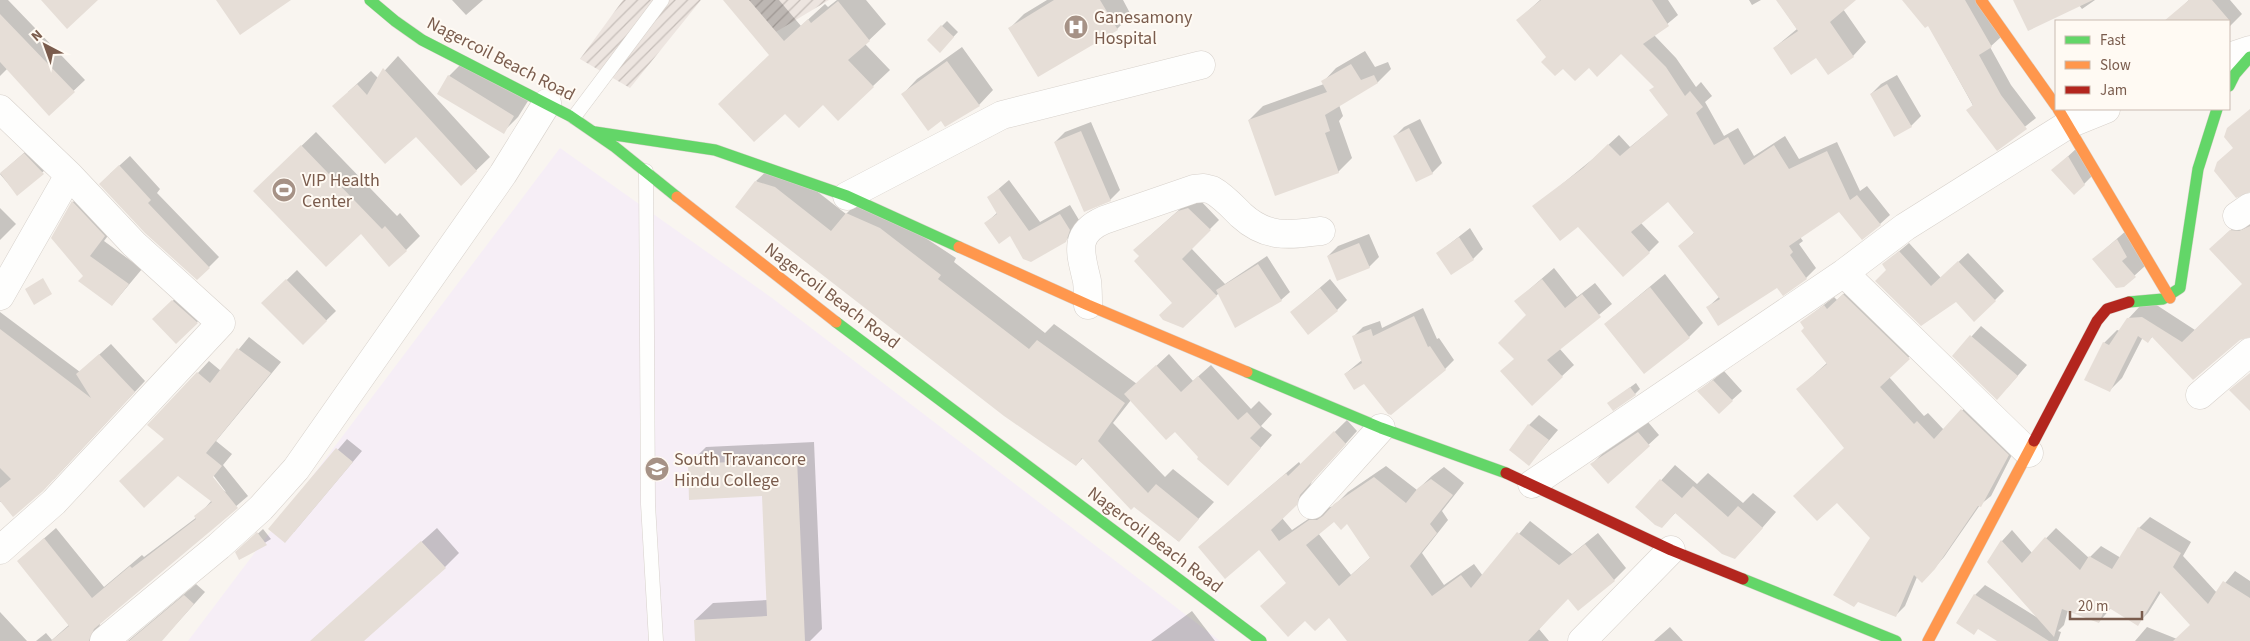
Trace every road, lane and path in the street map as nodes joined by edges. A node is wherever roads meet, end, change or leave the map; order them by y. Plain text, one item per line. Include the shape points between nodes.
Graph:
1 (370, 0) edge
2 (662, 0) edge
3 (1981, 0) edge
4 (2250, 50) edge
5 (2230, 57) edge
6 (2250, 57) edge
7 (1202, 65) dead end
8 (2230, 84) edge
9 (547, 103) junction
10 (2055, 105) edge
11 (0, 109) edge
12 (2095, 110) edge
13 (2216, 110) edge
14 (2061, 113) edge
15 (574, 117) junction
16 (595, 132) junction
17 (646, 170) junction
18 (69, 175) junction
19 (847, 196) junction
20 (1321, 230) dead end
21 (1844, 273) junction
22 (0, 296) edge
23 (2170, 298) junction
24 (1088, 305) junction
25 (2250, 352) edge
26 (2200, 395) dead end
27 (1381, 428) junction
28 (2029, 453) junction
29 (1532, 484) junction
30 (1312, 505) dead end
31 (0, 550) edge
32 (1671, 550) junction
33 (104, 641) edge
34 (656, 641) edge
35 (1261, 641) edge
36 (1582, 641) edge
37 (1896, 641) edge
38 (1928, 641) edge

1 - 9 street, Nagercoil Beach Road via 383,13 422,39
2 - 15 lane
3 - 10 street
4 - 5 street
6 - 8 street
7 - 19 street via 1002,115
9 - 15 street, Nagercoil Beach Road
9 - 33 street via 502,174 296,469 226,540
11 - 18 street
12 - 14 street
13 - 23 street via 2198,169 2180,288
14 - 21 street
14 - 23 street
15 - 16 street, Nagercoil Beach Road
16 - 17 street, Nagercoil Beach Road
16 - 19 street via 715,150
17 - 34 lane via 648,504
17 - 35 street, Nagercoil Beach Road via 730,240
18 - 22 street
18 - 31 street via 134,244 221,323 54,502
19 - 24 street
20 - 24 street via 1286,235 1264,231 1212,190 1194,189 1104,220 1090,228 1083,236 1080,250
21 - 28 street
21 - 29 street
23 - 28 street via 2121,304 2107,309 2097,321
24 - 27 street
25 - 26 street
27 - 29 street via 1477,460
27 - 30 street
28 - 38 street
29 - 32 street
32 - 36 street
32 - 37 street

